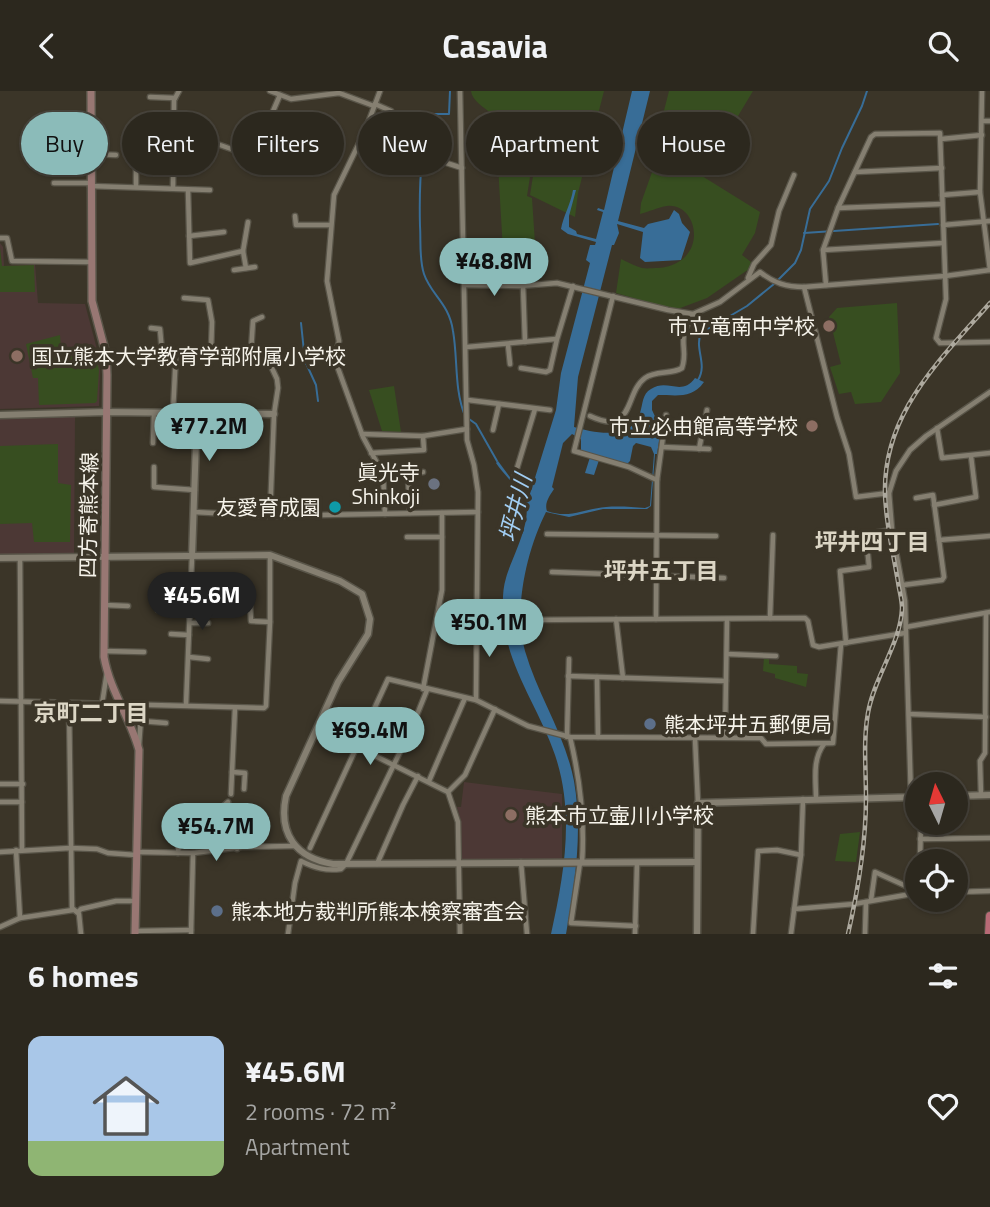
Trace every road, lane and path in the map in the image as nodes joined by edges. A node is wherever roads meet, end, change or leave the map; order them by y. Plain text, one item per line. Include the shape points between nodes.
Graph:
1 (91, 91) edge
2 (179, 91) edge
3 (270, 91) edge
4 (380, 91) edge
5 (460, 91) edge
6 (982, 91) edge
7 (172, 95) edge
8 (280, 96) junction
9 (150, 97) dead end
10 (374, 105) junction
11 (91, 112) edge
12 (273, 112) edge
13 (391, 112) edge
14 (982, 121) junction
15 (990, 121) edge
16 (982, 135) junction
17 (940, 139) junction
18 (108, 155) edge
19 (116, 155) dead end
20 (452, 164) edge
21 (462, 167) junction
22 (942, 168) junction
23 (855, 172) junction
24 (90, 175) edge
25 (136, 175) edge
26 (173, 175) edge
27 (794, 175) dead end
28 (54, 183) dead end
29 (90, 185) junction
30 (136, 187) junction
31 (173, 188) junction
32 (188, 190) junction
33 (210, 190) dead end
34 (979, 192) junction
35 (942, 195) junction
36 (943, 204) junction
37 (838, 208) junction
38 (295, 216) dead end
39 (987, 221) edge
40 (248, 222) dead end
41 (330, 225) junction
42 (943, 225) junction
43 (224, 232) dead end
44 (189, 236) junction
45 (0, 238) edge
46 (943, 243) junction
47 (823, 250) junction
48 (243, 251) junction
49 (90, 262) junction
50 (255, 267) dead end
51 (246, 268) junction
52 (234, 270) dead end
53 (990, 270) edge
54 (945, 276) junction
55 (746, 282) junction
56 (465, 285) junction
57 (523, 285) junction
58 (826, 285) junction
59 (573, 286) junction
60 (804, 287) junction
61 (613, 296) junction
62 (184, 299) dead end
63 (693, 314) junction
64 (262, 317) dead end
65 (151, 328) dead end
66 (557, 338) junction
67 (525, 342) junction
68 (990, 342) edge
69 (508, 345) junction
70 (467, 347) junction
71 (251, 351) junction
72 (176, 352) junction
73 (211, 352) junction
74 (510, 364) dead end
75 (521, 368) dead end
76 (990, 391) edge
77 (468, 400) junction
78 (499, 404) junction
79 (536, 409) junction
80 (550, 410) dead end
81 (706, 410) dead end
82 (107, 412) junction
83 (154, 413) junction
84 (173, 413) junction
85 (197, 413) junction
86 (274, 414) junction
87 (0, 415) edge
88 (666, 415) dead end
89 (590, 416) dead end
90 (937, 428) junction
91 (467, 429) junction
92 (492, 430) dead end
93 (362, 434) junction
94 (423, 436) junction
95 (153, 443) dead end
96 (662, 447) junction
97 (699, 449) junction
98 (709, 449) dead end
99 (371, 453) junction
100 (990, 453) edge
101 (971, 456) junction
102 (154, 467) dead end
103 (424, 472) dead end
104 (515, 475) dead end
105 (657, 479) junction
106 (195, 491) junction
107 (889, 493) junction
108 (916, 498) dead end
109 (934, 505) junction
110 (194, 512) junction
111 (478, 512) junction
112 (410, 513) junction
113 (442, 513) junction
114 (385, 514) junction
115 (270, 516) junction
116 (892, 530) junction
117 (547, 534) dead end
118 (656, 535) junction
119 (774, 535) dead end
120 (716, 536) dead end
121 (990, 536) edge
122 (407, 537) dead end
123 (442, 537) junction
124 (939, 540) junction
125 (270, 555) junction
126 (105, 557) junction
127 (191, 557) junction
128 (0, 558) edge
129 (20, 558) junction
130 (552, 572) dead end
131 (656, 575) junction
132 (724, 578) dead end
133 (191, 582) junction
134 (904, 586) junction
135 (105, 605) junction
136 (128, 606) dead end
137 (158, 610) dead end
138 (190, 610) junction
139 (988, 613) edge
140 (477, 617) junction
141 (770, 618) junction
142 (616, 619) junction
143 (656, 619) junction
144 (727, 619) junction
145 (270, 622) junction
146 (190, 623) junction
147 (208, 623) dead end
148 (906, 630) junction
149 (171, 634) dead end
150 (189, 635) junction
151 (843, 643) junction
152 (104, 651) junction
153 (144, 652) dead end
154 (727, 654) junction
155 (776, 656) dead end
156 (188, 657) junction
157 (208, 659) dead end
158 (569, 659) dead end
159 (107, 672) junction
160 (568, 676) junction
161 (597, 677) junction
162 (623, 678) junction
163 (726, 681) junction
164 (425, 689) junction
165 (465, 698) junction
166 (476, 700) junction
167 (0, 701) edge
168 (21, 701) junction
169 (69, 703) junction
170 (102, 704) junction
171 (120, 704) junction
172 (142, 704) junction
173 (186, 705) junction
174 (235, 708) junction
175 (495, 708) junction
176 (909, 714) junction
177 (986, 717) junction
178 (141, 721) junction
179 (166, 723) dead end
180 (567, 737) junction
181 (598, 737) junction
182 (724, 737) junction
183 (695, 738) junction
184 (825, 743) junction
185 (358, 747) junction
186 (139, 750) junction
187 (393, 764) junction
188 (232, 772) junction
189 (912, 772) edge
190 (418, 776) junction
191 (429, 781) junction
192 (23, 784) junction
193 (0, 785) edge
194 (242, 786) dead end
195 (448, 792) junction
196 (231, 794) dead end
197 (981, 795) junction
198 (990, 795) edge
199 (968, 796) edge
200 (905, 798) edge
201 (803, 799) junction
202 (816, 799) junction
203 (0, 802) edge
204 (22, 802) junction
205 (228, 802) dead end
206 (698, 803) junction
207 (237, 832) dead end
208 (920, 835) edge
209 (990, 838) edge
210 (920, 839) junction
211 (294, 846) junction
212 (70, 848) junction
213 (310, 848) dead end
214 (237, 849) junction
215 (920, 849) edge
216 (19, 850) junction
217 (0, 852) edge
218 (178, 853) junction
219 (194, 853) junction
220 (136, 854) junction
221 (801, 855) junction
222 (521, 862) junction
223 (696, 862) junction
224 (458, 863) junction
225 (581, 863) junction
226 (637, 863) junction
227 (346, 864) junction
228 (377, 864) junction
229 (905, 886) edge
230 (990, 891) edge
231 (968, 892) edge
232 (905, 894) edge
233 (135, 901) junction
234 (868, 901) junction
235 (794, 909) junction
236 (76, 911) junction
237 (990, 916) edge
238 (20, 918) junction
239 (636, 926) junction
240 (0, 927) edge
241 (191, 932) edge
242 (135, 933) edge
243 (81, 934) edge
244 (288, 934) edge
245 (460, 934) edge
246 (527, 934) edge
247 (635, 934) edge
248 (697, 934) edge
249 (752, 934) edge
250 (791, 934) edge
251 (865, 934) edge
252 (989, 934) edge

1 - 11 main road, 四方寄熊本線
2 - 7 street
3 - 8 street
4 - 10 street
5 - 21 street
6 - 14 street
7 - 9 street
8 - 10 street via 291,99 339,93
8 - 12 street
10 - 13 street
10 - 41 street via 334,195
14 - 15 street
14 - 16 street
16 - 17 street
16 - 34 street
17 - 22 street
17 - 23 street via 940,133 875,134
18 - 19 street
20 - 21 street
21 - 56 street
22 - 23 street
22 - 35 street
23 - 37 street
24 - 29 main road, 四方寄熊本線
25 - 30 street
26 - 31 street
27 - 55 street via 771,245
28 - 29 street
29 - 30 street
29 - 49 main road, 四方寄熊本線
30 - 31 street
31 - 32 street
32 - 33 street
32 - 44 street
34 - 35 street
34 - 39 street
35 - 36 street
36 - 37 street
36 - 42 street
37 - 47 street
38 - 41 street via 296,225
39 - 42 street
39 - 53 street
40 - 48 street
41 - 93 street via 327,281 340,341 335,360
42 - 46 street
43 - 44 street
44 - 48 street via 191,263
45 - 49 street via 7,238 12,261
46 - 47 street
46 - 54 street
47 - 58 street
48 - 51 street
49 - 82 main road, 四方寄熊本線 via 92,301 106,354
50 - 51 street
51 - 52 street
53 - 54 street
54 - 58 street
54 - 68 street via 946,299 937,341
55 - 60 street via 760,272 772,281
55 - 63 street via 720,302
56 - 57 street
56 - 70 street
57 - 59 street
57 - 67 street
58 - 60 street
59 - 61 street
59 - 66 street
60 - 107 street via 849,454 856,497
61 - 63 street
61 - 105 street via 574,451
62 - 73 street via 208,300
63 - 89 street via 681,340 682,368 657,373 637,384 629,411 622,417 607,421
64 - 71 street via 253,321
65 - 72 street via 160,329 160,351
66 - 67 street
66 - 75 street via 550,370
67 - 69 street
69 - 70 street
69 - 74 street
70 - 77 street
71 - 73 street
71 - 86 street via 264,351 277,379
72 - 73 street
72 - 84 street
76 - 90 street
77 - 78 street
77 - 91 street
78 - 79 street
78 - 92 street
79 - 80 street
79 - 104 street
81 - 97 street
82 - 83 street
82 - 87 street
82 - 126 main road, 四方寄熊本線
83 - 84 street
83 - 95 street
84 - 85 street
85 - 86 street
85 - 106 street
86 - 115 street
88 - 96 street
90 - 101 street via 942,458
90 - 107 street via 910,450
91 - 94 street
91 - 111 street
93 - 94 street
93 - 99 street
94 - 99 street via 424,450
96 - 97 street
96 - 105 street
97 - 98 street
99 - 114 street via 383,474
100 - 101 street
101 - 109 street via 976,497
102 - 106 street via 154,487
103 - 112 street via 408,477
105 - 118 street
106 - 110 street
107 - 116 street
108 - 109 street via 933,495
109 - 124 street
110 - 115 street
110 - 127 street
111 - 113 street
111 - 140 street
112 - 113 street
112 - 114 street
113 - 123 street
114 - 115 street
116 - 134 street
116 - 151 street via 866,534 869,567 840,571
117 - 118 street
118 - 120 street
118 - 131 street
119 - 141 street
121 - 124 street
122 - 123 street
123 - 164 street via 442,590
124 - 134 street via 942,580
125 - 127 street
125 - 145 street
125 - 211 street via 354,588 362,594 370,619 368,634 338,682 286,796 285,825
126 - 127 street
126 - 129 street
126 - 135 main road, 四方寄熊本線
127 - 133 street
128 - 129 street
129 - 168 street
130 - 131 street
131 - 132 street
131 - 143 street
133 - 138 street
133 - 145 street via 238,582 249,588 251,621
134 - 148 street
135 - 136 street
135 - 152 main road, 四方寄熊本線
137 - 138 street
138 - 146 street
139 - 148 street
139 - 177 street
140 - 142 street
140 - 166 street
141 - 144 street
141 - 151 street via 805,618 813,645
142 - 143 street
142 - 162 street
143 - 144 street
144 - 154 street
145 - 174 street via 267,706
146 - 147 street
146 - 150 street
148 - 151 street
148 - 176 street
149 - 150 street
150 - 156 street
151 - 184 street via 833,743
152 - 153 street
152 - 159 main road, 四方寄熊本線
154 - 155 street
154 - 163 street
156 - 157 street
156 - 173 street
158 - 160 street
159 - 170 street
159 - 171 main road, 四方寄熊本線
160 - 161 street
160 - 180 street
161 - 162 street
161 - 181 street
162 - 163 street
163 - 182 street
164 - 165 street
164 - 185 street via 388,679
164 - 187 street
165 - 166 street
165 - 191 street
166 - 175 street
167 - 168 street
168 - 169 street
168 - 192 street
169 - 170 street
169 - 212 street
170 - 171 street
171 - 172 street
171 - 186 main road, 四方寄熊本線
172 - 173 street
172 - 178 street
173 - 174 street
174 - 188 street
175 - 180 street via 528,726
175 - 195 street via 465,775
176 - 177 street
176 - 189 street
177 - 197 street
178 - 179 street
178 - 186 street
180 - 181 street
180 - 225 street via 581,793
181 - 183 street
182 - 183 street
182 - 184 street via 761,738 766,744
183 - 206 street
184 - 202 street via 816,763
185 - 187 street
185 - 213 street
186 - 220 main road, 四方寄熊本線
187 - 190 street
187 - 227 street
188 - 194 street via 245,773
188 - 196 street
190 - 191 street
190 - 228 street
191 - 195 street
192 - 193 street
192 - 204 street
195 - 224 street via 458,822
197 - 198 street
197 - 199 street
200 - 202 street
201 - 202 street
201 - 206 street
201 - 221 street
203 - 204 street
204 - 216 street
205 - 218 street via 221,808 182,810
206 - 223 street
207 - 214 street
208 - 210 street
209 - 210 street
210 - 215 street
211 - 214 street
211 - 227 street via 322,862
212 - 216 street
212 - 220 street
212 - 236 street
214 - 219 street
216 - 217 street
216 - 238 street
218 - 219 street
218 - 220 street
219 - 241 street
220 - 233 main road, 四方寄熊本線
221 - 235 street
221 - 249 street via 758,851
222 - 224 street
222 - 225 street
222 - 246 street
223 - 226 street
223 - 248 street
224 - 228 street
224 - 245 street
225 - 226 street
225 - 239 street via 571,923
226 - 239 street
227 - 228 street
227 - 244 street via 330,870 301,861
229 - 234 street via 875,871
230 - 231 street
232 - 234 street
233 - 236 street
233 - 242 main road, 四方寄熊本線
234 - 235 street
234 - 251 street
235 - 250 street
236 - 238 street
236 - 243 street
237 - 252 highway
238 - 240 street
239 - 247 street
241 - 242 street

